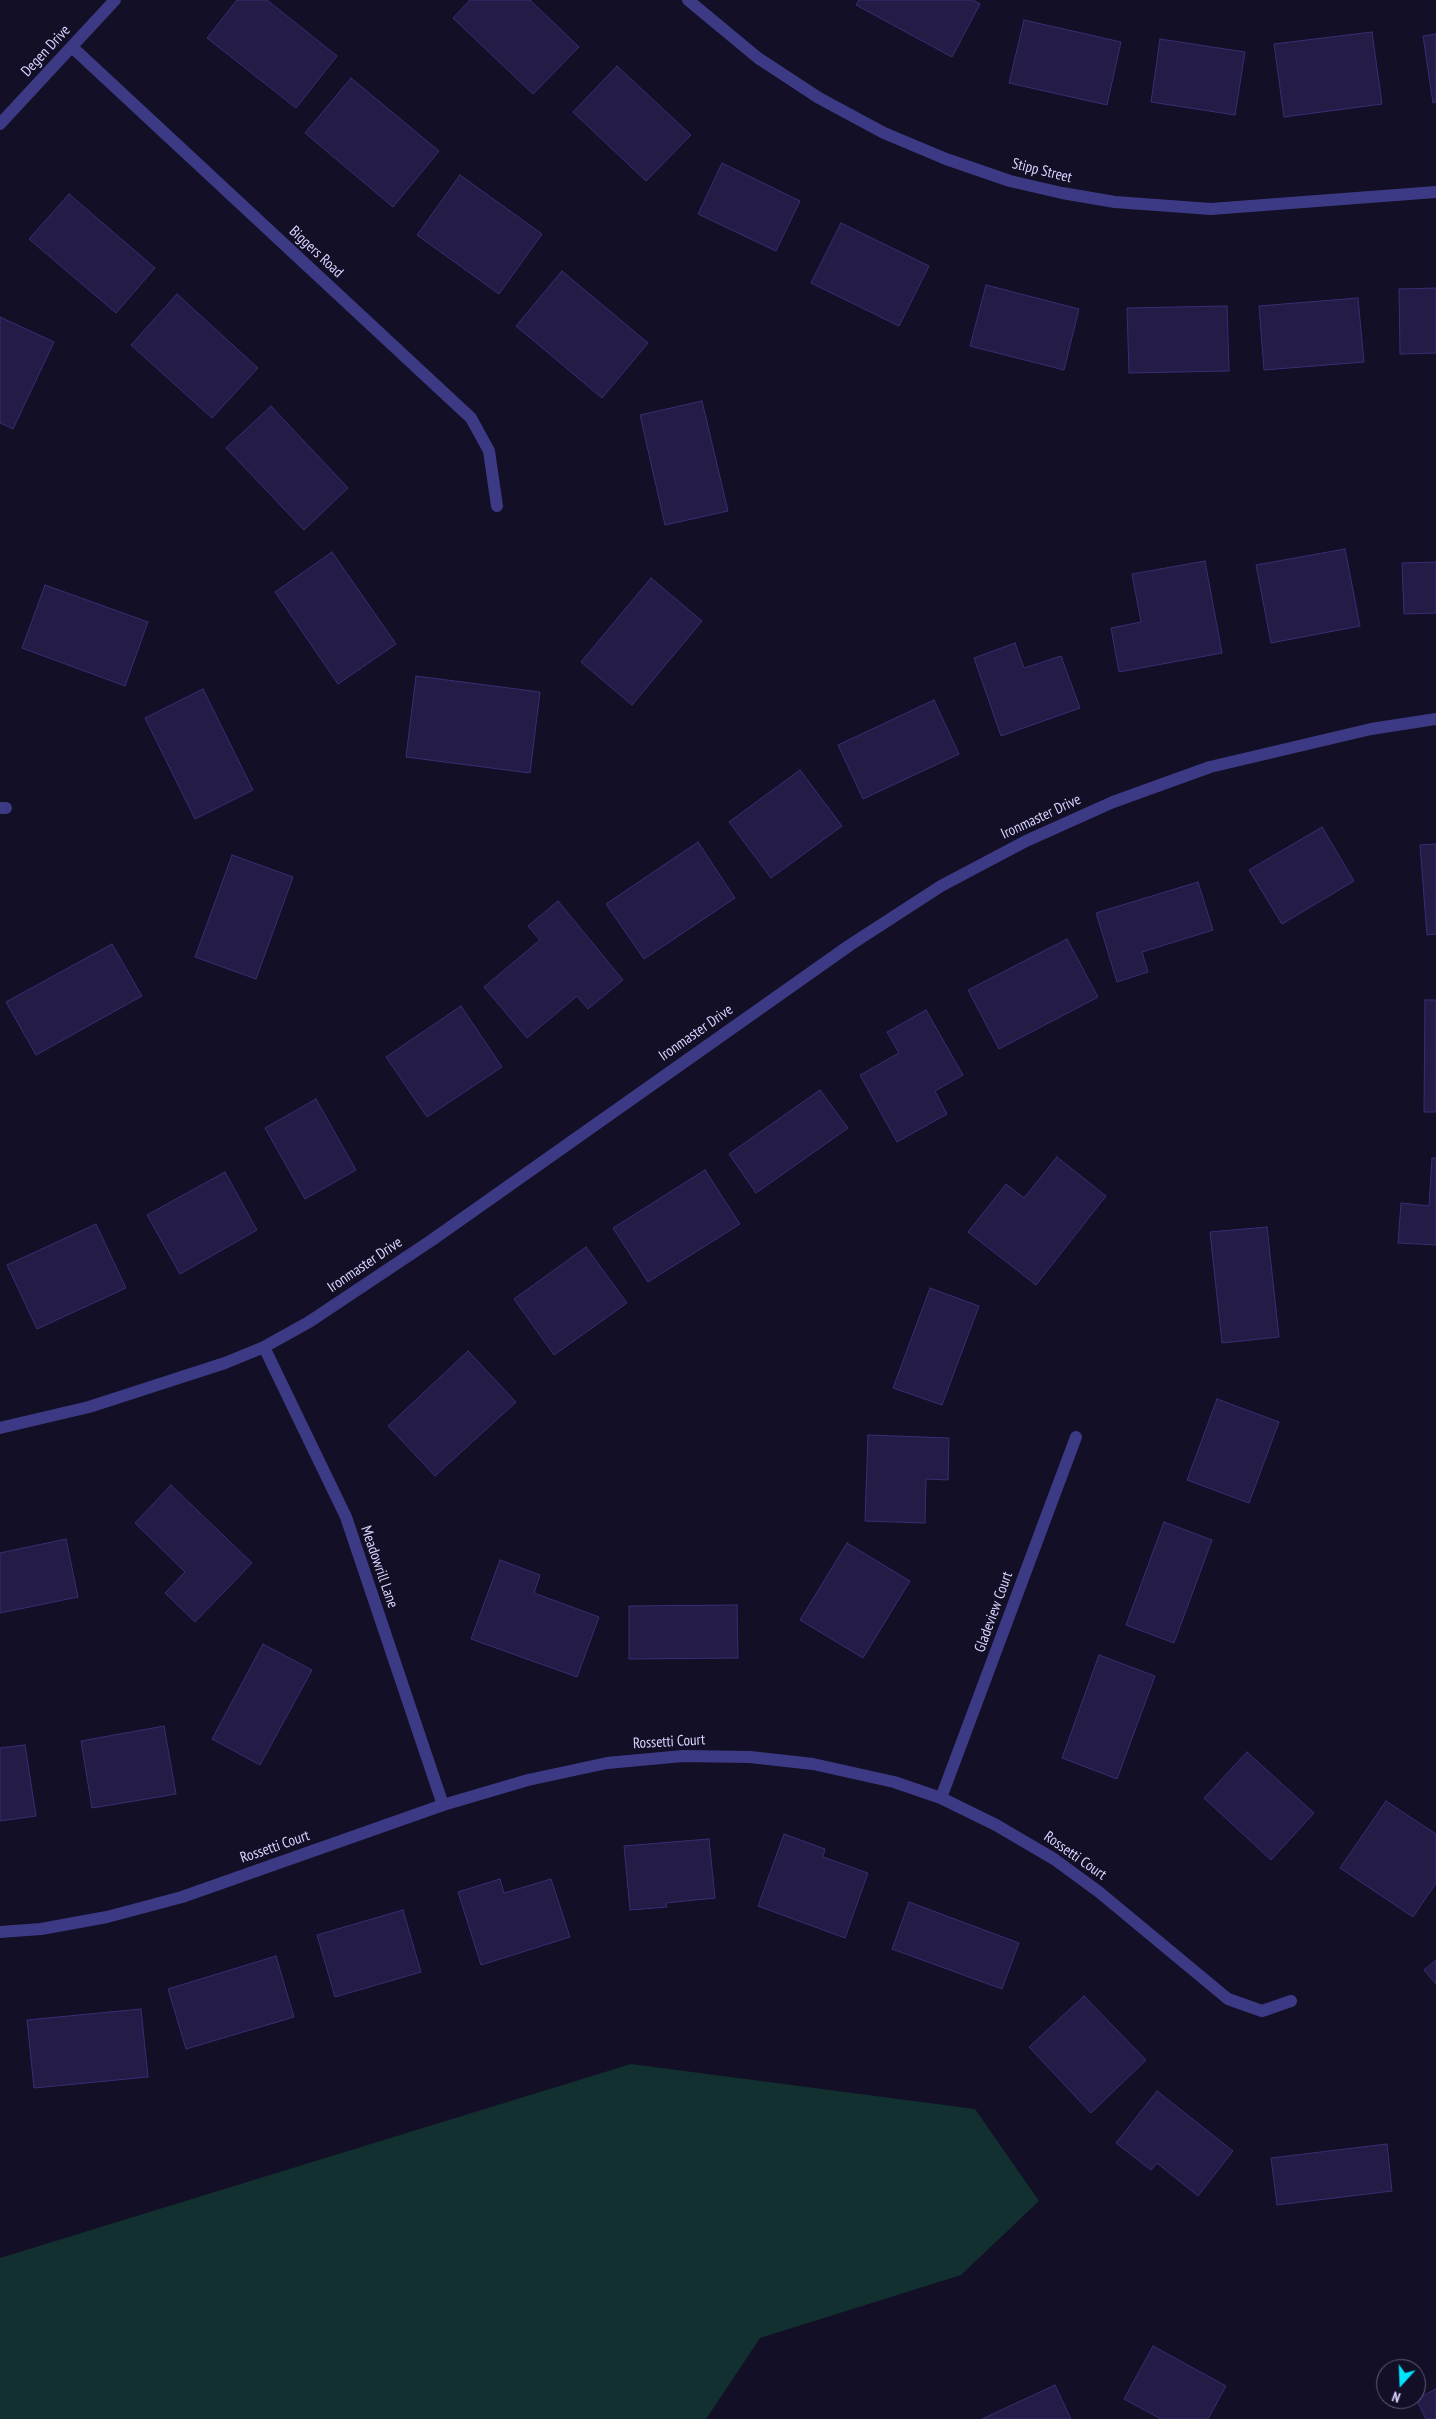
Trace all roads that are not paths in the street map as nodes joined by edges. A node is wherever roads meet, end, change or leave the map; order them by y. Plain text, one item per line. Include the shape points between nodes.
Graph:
1 (115, 0) edge
2 (688, 0) edge
3 (72, 47) junction
4 (0, 124) edge
5 (1436, 192) edge
6 (497, 506) dead end
7 (1436, 719) edge
8 (264, 1347) junction
9 (0, 1428) edge
10 (1076, 1437) dead end
11 (941, 1798) junction
12 (443, 1805) junction
13 (0, 1932) edge
14 (1291, 2001) dead end

1 - 3 street, Degen Drive
2 - 5 street, Stipp Street via 758,58 818,98 884,133 946,159 1010,180 1115,202 1210,209
3 - 4 street, Degen Drive
3 - 6 street, Biggers Road via 470,418 489,451
7 - 8 street, Ironmaster Drive via 1371,729 1210,768 1113,802 1026,841 941,886 850,945 432,1240 309,1322
8 - 9 street, Ironmaster Drive via 89,1407
8 - 12 street, Meadowrill Lane via 346,1518
10 - 11 street, Gladeview Court
11 - 12 street, Rossetti Court via 894,1782 813,1764 750,1756 683,1756 608,1763 528,1780
11 - 14 street, Rossetti Court via 1054,1859 1228,1999 1262,2011
12 - 13 street, Rossetti Court via 182,1897 107,1917 41,1929

